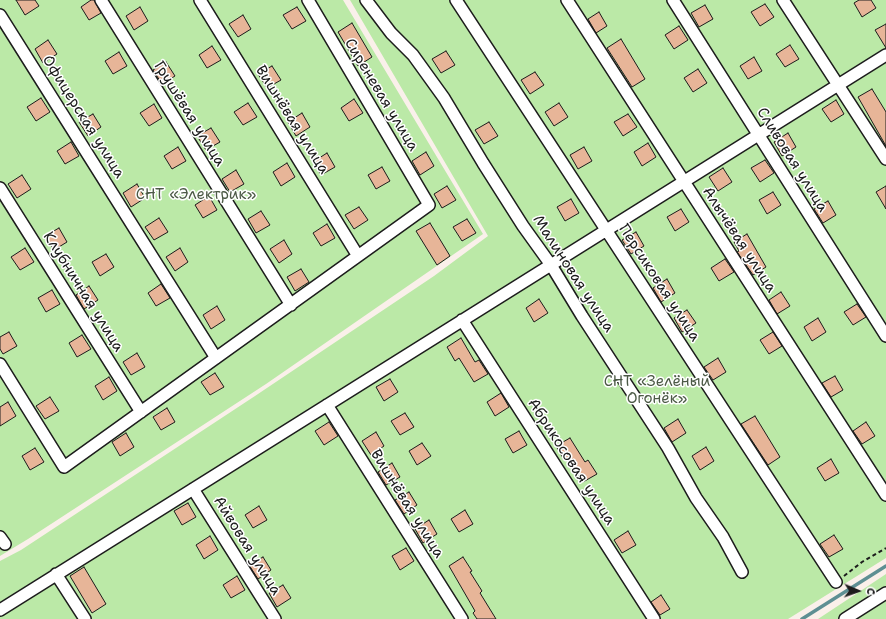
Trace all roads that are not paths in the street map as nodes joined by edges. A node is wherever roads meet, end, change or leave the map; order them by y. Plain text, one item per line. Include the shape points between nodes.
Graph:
1 (101, 0) edge
2 (200, 0) edge
3 (308, 0) edge
4 (366, 0) edge
5 (456, 0) edge
6 (567, 0) edge
7 (673, 0) edge
8 (783, 0) edge
9 (0, 14) edge
10 (886, 55) edge
11 (838, 85) junction
12 (758, 135) junction
13 (886, 159) edge
14 (684, 182) junction
15 (0, 188) edge
16 (606, 230) junction
17 (358, 256) junction
18 (551, 265) junction
19 (291, 305) junction
20 (462, 320) junction
21 (886, 336) edge
22 (216, 358) junction
23 (0, 364) edge
24 (327, 405) junction
25 (141, 412) junction
26 (193, 489) junction
27 (886, 495) edge
28 (742, 572) dead end
29 (56, 574) junction
30 (836, 582) road end
31 (886, 593) edge
32 (0, 610) edge
33 (85, 619) edge
34 (276, 619) edge
35 (462, 619) edge
36 (654, 619) edge
37 (845, 619) edge

1 - 19 street, Грушёвая улица
2 - 17 street, Вишнёвая улица
3 - 17 street, Сиреневая улица via 429,205
4 - 18 street, Малиновая улица via 391,33 413,55 444,98 523,226
5 - 16 street, Персиковая улица
6 - 14 street, Алычёвая улица
7 - 12 street, Сливовая улица
8 - 11 street
9 - 22 street, Офицерская улица
10 - 11 street
11 - 12 street
11 - 13 street
12 - 14 street
12 - 21 street, Сливовая улица
14 - 16 street
14 - 27 street, Алычёвая улица
15 - 25 street, Клубничная улица
16 - 18 street
16 - 30 street, Персиковая улица
17 - 19 street
18 - 20 street
18 - 28 street, Малиновая улица via 668,448
19 - 22 street
20 - 24 street
20 - 36 street, Абрикосовая улица
22 - 25 street
23 - 25 street via 64,467
24 - 26 street
24 - 35 street, Вишнёвая улица
26 - 29 street
26 - 34 street, Айвовая улица
29 - 32 street
29 - 33 street
31 - 37 street

